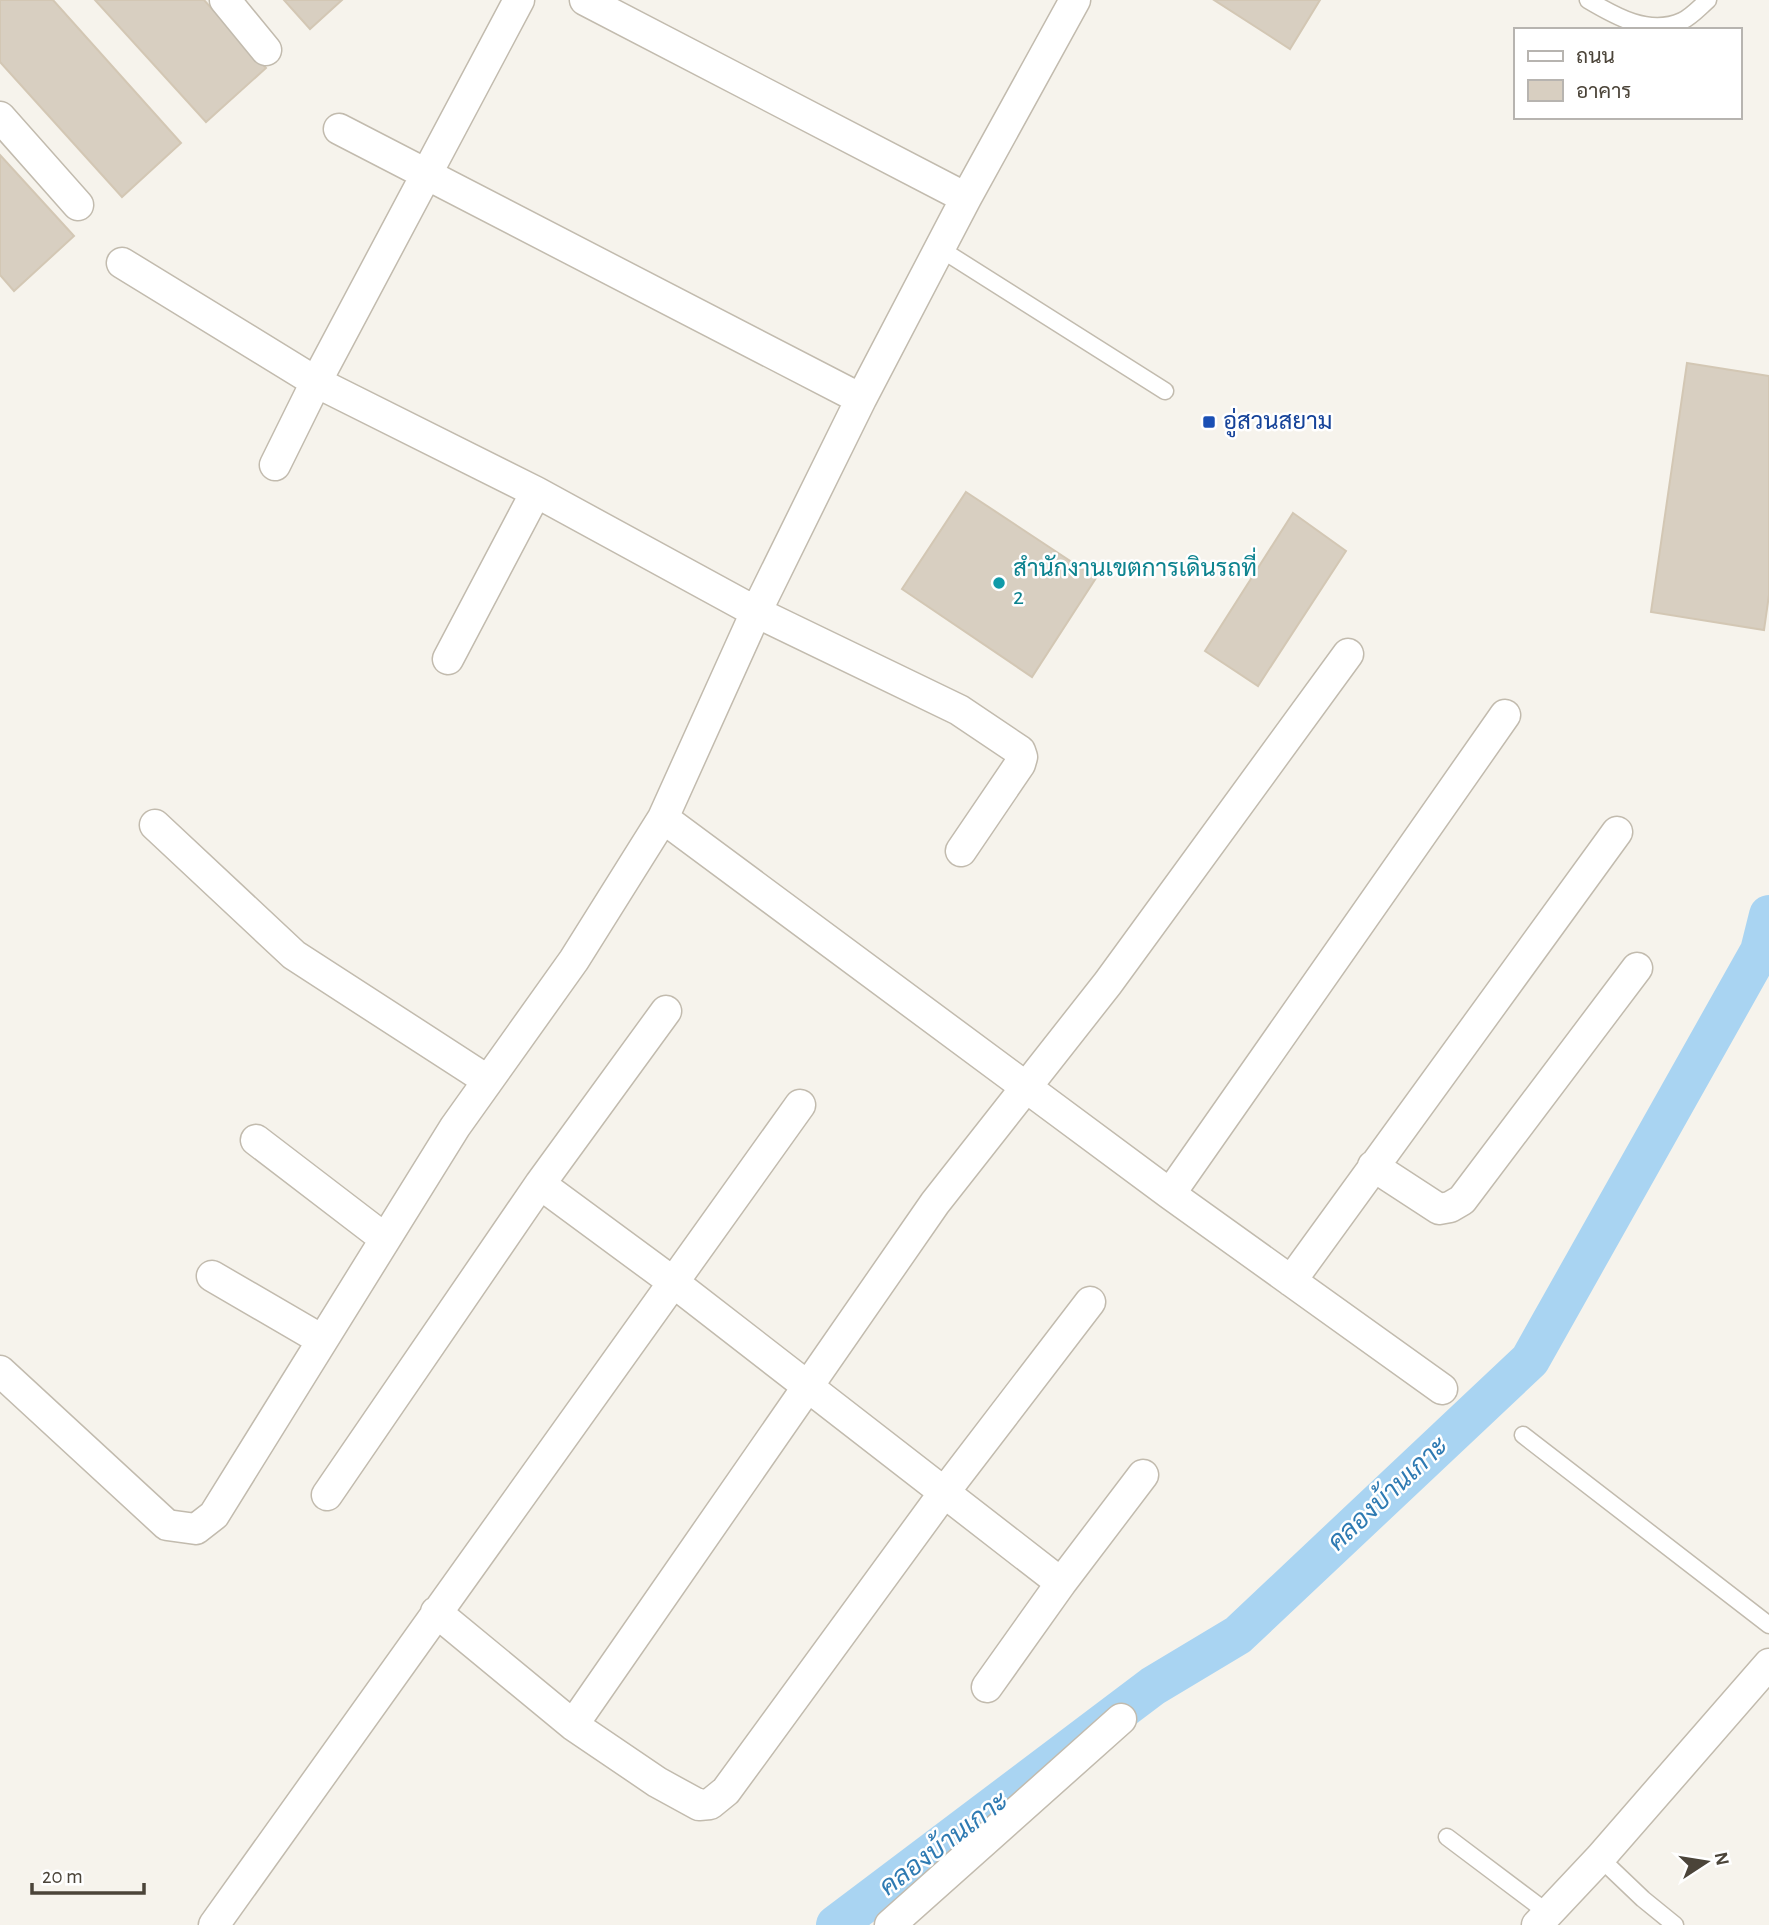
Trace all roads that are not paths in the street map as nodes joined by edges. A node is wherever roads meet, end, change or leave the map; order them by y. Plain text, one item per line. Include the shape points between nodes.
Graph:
1 (225, 0) edge
2 (519, 0) edge
3 (584, 0) edge
4 (1075, 0) edge
5 (1588, 0) edge
6 (1708, 0) edge
7 (266, 50) dead end
8 (0, 117) edge
9 (339, 129) dead end
10 (427, 175) junction
11 (966, 198) junction
12 (78, 205) dead end
13 (939, 248) junction
14 (122, 263) dead end
15 (316, 382) junction
16 (1165, 391) dead end
17 (861, 399) junction
18 (275, 465) dead end
19 (536, 492) junction
20 (756, 612) junction
21 (1348, 654) dead end
22 (448, 659) dead end
23 (1505, 715) dead end
24 (663, 818) junction
25 (155, 825) dead end
26 (1617, 832) dead end
27 (961, 852) dead end
28 (1637, 968) dead end
29 (666, 1011) dead end
30 (487, 1080) junction
31 (1027, 1087) junction
32 (800, 1105) dead end
33 (256, 1140) dead end
34 (1373, 1166) junction
35 (540, 1184) junction
36 (1170, 1194) junction
37 (384, 1238) junction
38 (212, 1276) dead end
39 (1292, 1281) junction
40 (673, 1282) junction
41 (1090, 1302) dead end
42 (322, 1340) junction
43 (0, 1371) edge
44 (807, 1386) junction
45 (1442, 1390) dead end
46 (1523, 1435) dead end
47 (1143, 1475) dead end
48 (943, 1494) junction
49 (327, 1495) dead end
50 (1060, 1583) junction
51 (436, 1612) junction
52 (1769, 1625) edge
53 (1769, 1664) edge
54 (987, 1687) dead end
55 (1121, 1719) dead end
56 (573, 1725) junction
57 (1447, 1837) dead end
58 (1600, 1858) junction
59 (1542, 1919) edge
60 (214, 1925) edge
61 (890, 1925) edge
62 (1675, 1925) edge

1 - 7 street
2 - 10 street
3 - 11 street
4 - 11 street
5 - 6 lane via 1625,21 1664,27 1684,21
8 - 12 street
9 - 10 street
10 - 15 street
10 - 17 street
11 - 13 street
13 - 16 lane
13 - 17 street
14 - 15 street
15 - 18 street
15 - 19 street
17 - 20 street
19 - 20 street
19 - 22 street
20 - 24 street
20 - 27 street via 959,710 1020,751 1020,764
21 - 31 street
23 - 36 street
24 - 30 street via 574,960
24 - 31 street
25 - 30 street via 294,955
26 - 34 street
28 - 34 street via 1462,1200 1439,1209
29 - 35 street
30 - 37 street
31 - 36 street
31 - 44 street via 935,1203
32 - 40 street
33 - 37 street
34 - 39 street
35 - 40 street
35 - 49 street
36 - 39 street
37 - 42 street
38 - 42 street
39 - 45 street
40 - 44 street
40 - 51 street
41 - 48 street
42 - 43 street via 214,1515 196,1529 167,1525
44 - 48 street
44 - 56 street
46 - 52 lane
47 - 50 street
48 - 50 street
48 - 56 street via 726,1791 710,1804 699,1805 657,1782
50 - 54 street
51 - 56 street
51 - 60 street
53 - 58 street
55 - 61 street
57 - 59 lane
58 - 59 street
58 - 62 lane

